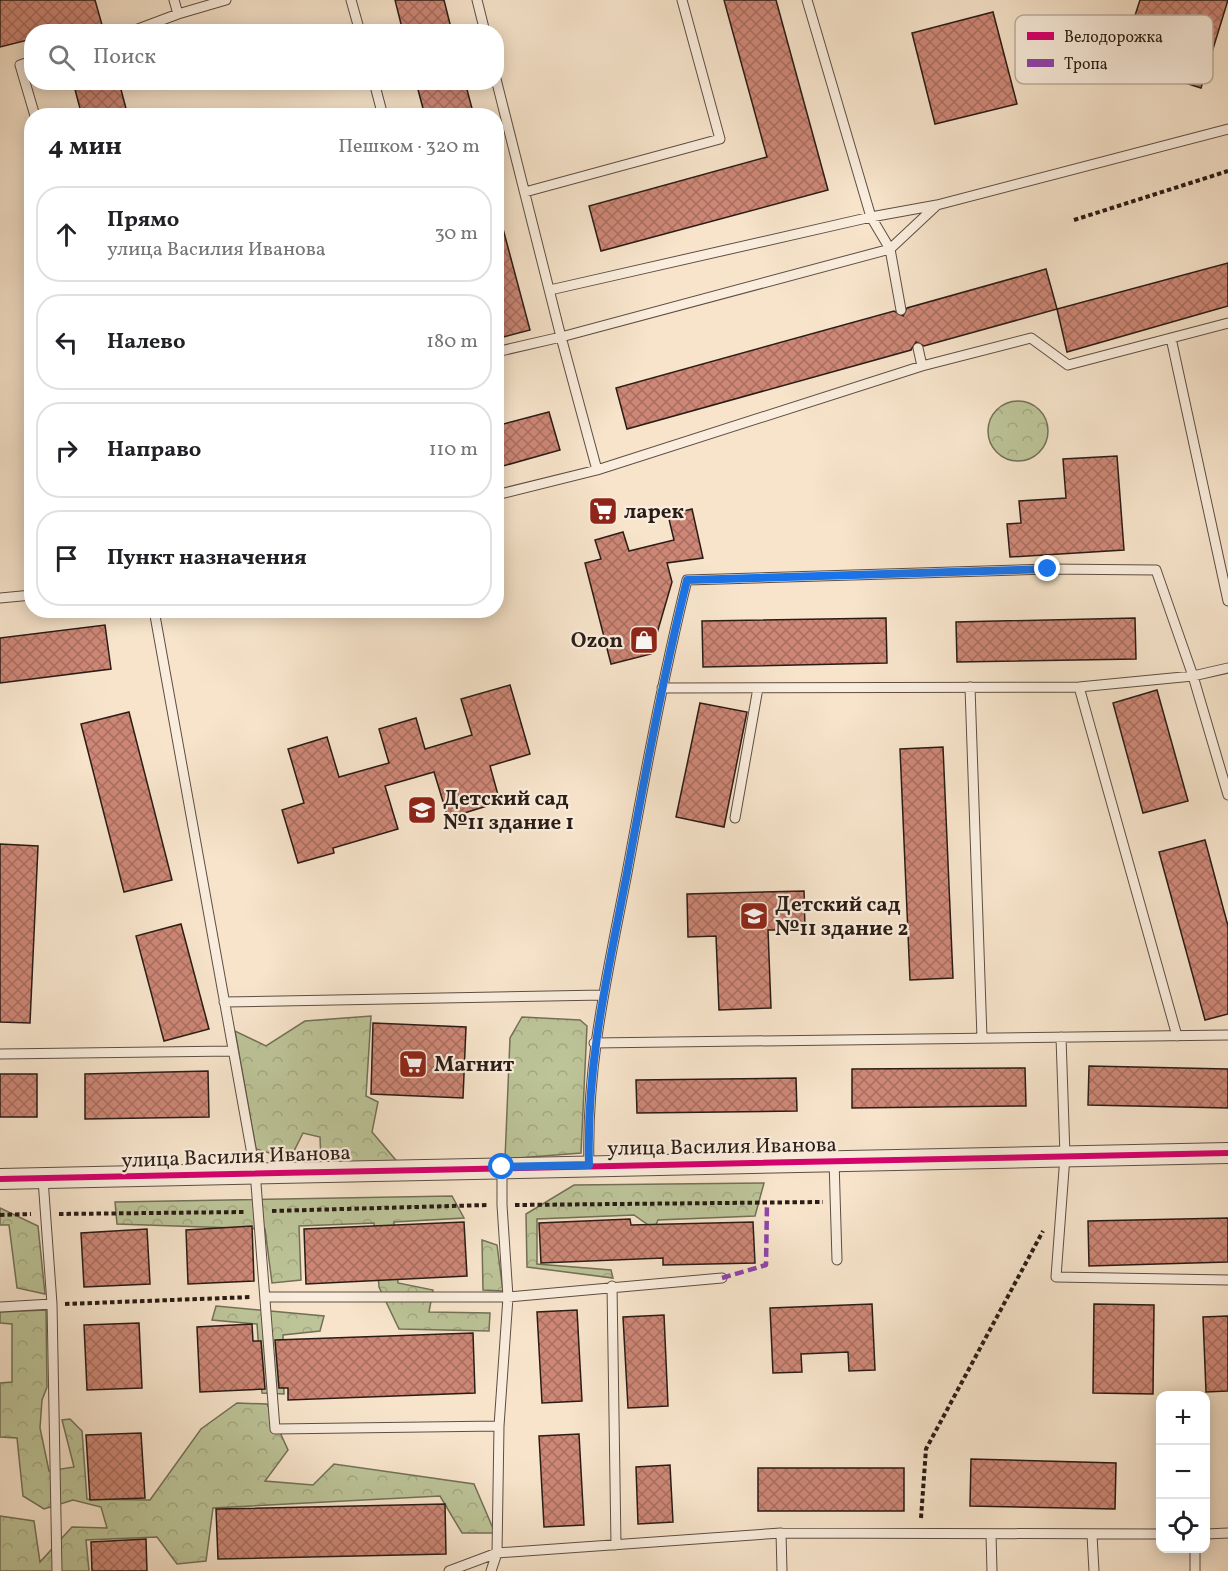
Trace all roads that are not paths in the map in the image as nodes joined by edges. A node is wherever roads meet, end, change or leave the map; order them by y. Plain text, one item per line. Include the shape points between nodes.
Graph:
1 (174, 0) edge
2 (226, 0) edge
3 (351, 0) edge
4 (477, 0) edge
5 (682, 0) edge
6 (807, 0) edge
7 (178, 14) junction
8 (151, 24) edge
9 (358, 24) edge
10 (482, 24) edge
11 (24, 64) edge
12 (24, 79) edge
13 (27, 90) edge
14 (376, 90) edge
15 (499, 90) edge
16 (33, 108) edge
17 (381, 108) edge
18 (503, 108) edge
19 (504, 110) edge
20 (1228, 129) edge
21 (525, 192) junction
22 (937, 205) junction
23 (871, 217) junction
24 (890, 249) junction
25 (550, 290) junction
26 (901, 309) dead end
27 (1228, 323) edge
28 (561, 337) junction
29 (1171, 338) junction
30 (918, 348) dead end
31 (504, 350) edge
32 (922, 366) junction
33 (597, 470) junction
34 (504, 493) edge
35 (24, 596) edge
36 (0, 598) edge
37 (1228, 601) edge
38 (155, 618) edge
39 (1228, 668) edge
40 (1193, 676) junction
41 (970, 687) junction
42 (1079, 687) junction
43 (662, 688) junction
44 (759, 688) junction
45 (1228, 795) edge
46 (735, 818) dead end
47 (603, 995) junction
48 (224, 1002) junction
49 (1228, 1035) edge
50 (1177, 1036) junction
51 (1061, 1037) junction
52 (981, 1038) junction
53 (594, 1043) junction
54 (233, 1051) junction
55 (0, 1054) edge
56 (1228, 1153) edge
57 (1065, 1156) junction
58 (834, 1160) junction
59 (589, 1165) junction
60 (502, 1167) junction
61 (255, 1171) junction
62 (0, 1179) edge
63 (43, 1179) junction
64 (837, 1260) dead end
65 (722, 1278) dead end
66 (1228, 1280) edge
67 (612, 1286) junction
68 (265, 1297) junction
69 (508, 1297) junction
70 (52, 1304) junction
71 (0, 1307) edge
72 (499, 1426) junction
73 (781, 1533) junction
74 (1228, 1533) edge
75 (991, 1534) junction
76 (1156, 1534) edge
77 (1210, 1534) edge
78 (1092, 1535) junction
79 (616, 1545) junction
80 (497, 1553) junction
81 (1194, 1553) edge
82 (57, 1571) edge
83 (448, 1571) edge
84 (491, 1571) edge
85 (782, 1571) edge
86 (992, 1571) edge
87 (1094, 1571) edge
88 (1195, 1571) edge

1 - 7 lane
2 - 7 lane
3 - 9 lane
4 - 10 lane
5 - 21 lane via 720,139
6 - 23 lane
7 - 8 lane
11 - 12 lane via 20,65
13 - 16 lane
14 - 17 lane
15 - 18 lane
19 - 21 lane
20 - 22 lane
21 - 25 lane
22 - 23 lane
22 - 24 lane
23 - 24 lane
23 - 25 lane
24 - 26 lane
24 - 28 lane
25 - 28 lane
27 - 29 lane
28 - 31 lane
28 - 33 lane
29 - 32 lane via 1068,365 1031,338
29 - 37 lane
30 - 32 lane
32 - 33 lane
33 - 34 lane
35 - 36 lane
38 - 48 lane
39 - 40 lane
40 - 42 lane
40 - 43 lane via 1156,570 1048,569 687,580
40 - 45 lane
41 - 42 lane
41 - 44 lane
41 - 52 lane
42 - 50 lane
43 - 44 lane
43 - 47 lane
44 - 46 lane
47 - 48 lane
47 - 53 lane
48 - 54 lane
49 - 50 lane
50 - 51 lane
51 - 52 lane
51 - 57 lane
52 - 53 lane
53 - 59 lane
54 - 55 lane
54 - 61 lane
56 - 57 street, улица Василия Иванова
57 - 58 street, улица Василия Иванова
57 - 66 lane via 1056,1277
58 - 59 street, улица Василия Иванова
58 - 64 lane
59 - 60 street, улица Василия Иванова
60 - 61 street, улица Василия Иванова
60 - 69 lane
61 - 63 street, улица Василия Иванова
61 - 68 lane
62 - 63 street, улица Василия Иванова
63 - 70 lane
65 - 67 lane
67 - 69 lane
67 - 79 lane
68 - 69 lane
68 - 72 lane via 275,1429
69 - 72 lane
70 - 71 lane
70 - 82 lane
72 - 80 lane
73 - 75 lane
73 - 79 lane
73 - 85 lane
74 - 77 lane
75 - 78 lane
75 - 86 lane
76 - 78 lane
78 - 87 lane
79 - 80 lane
80 - 83 lane
80 - 84 lane
81 - 88 lane

